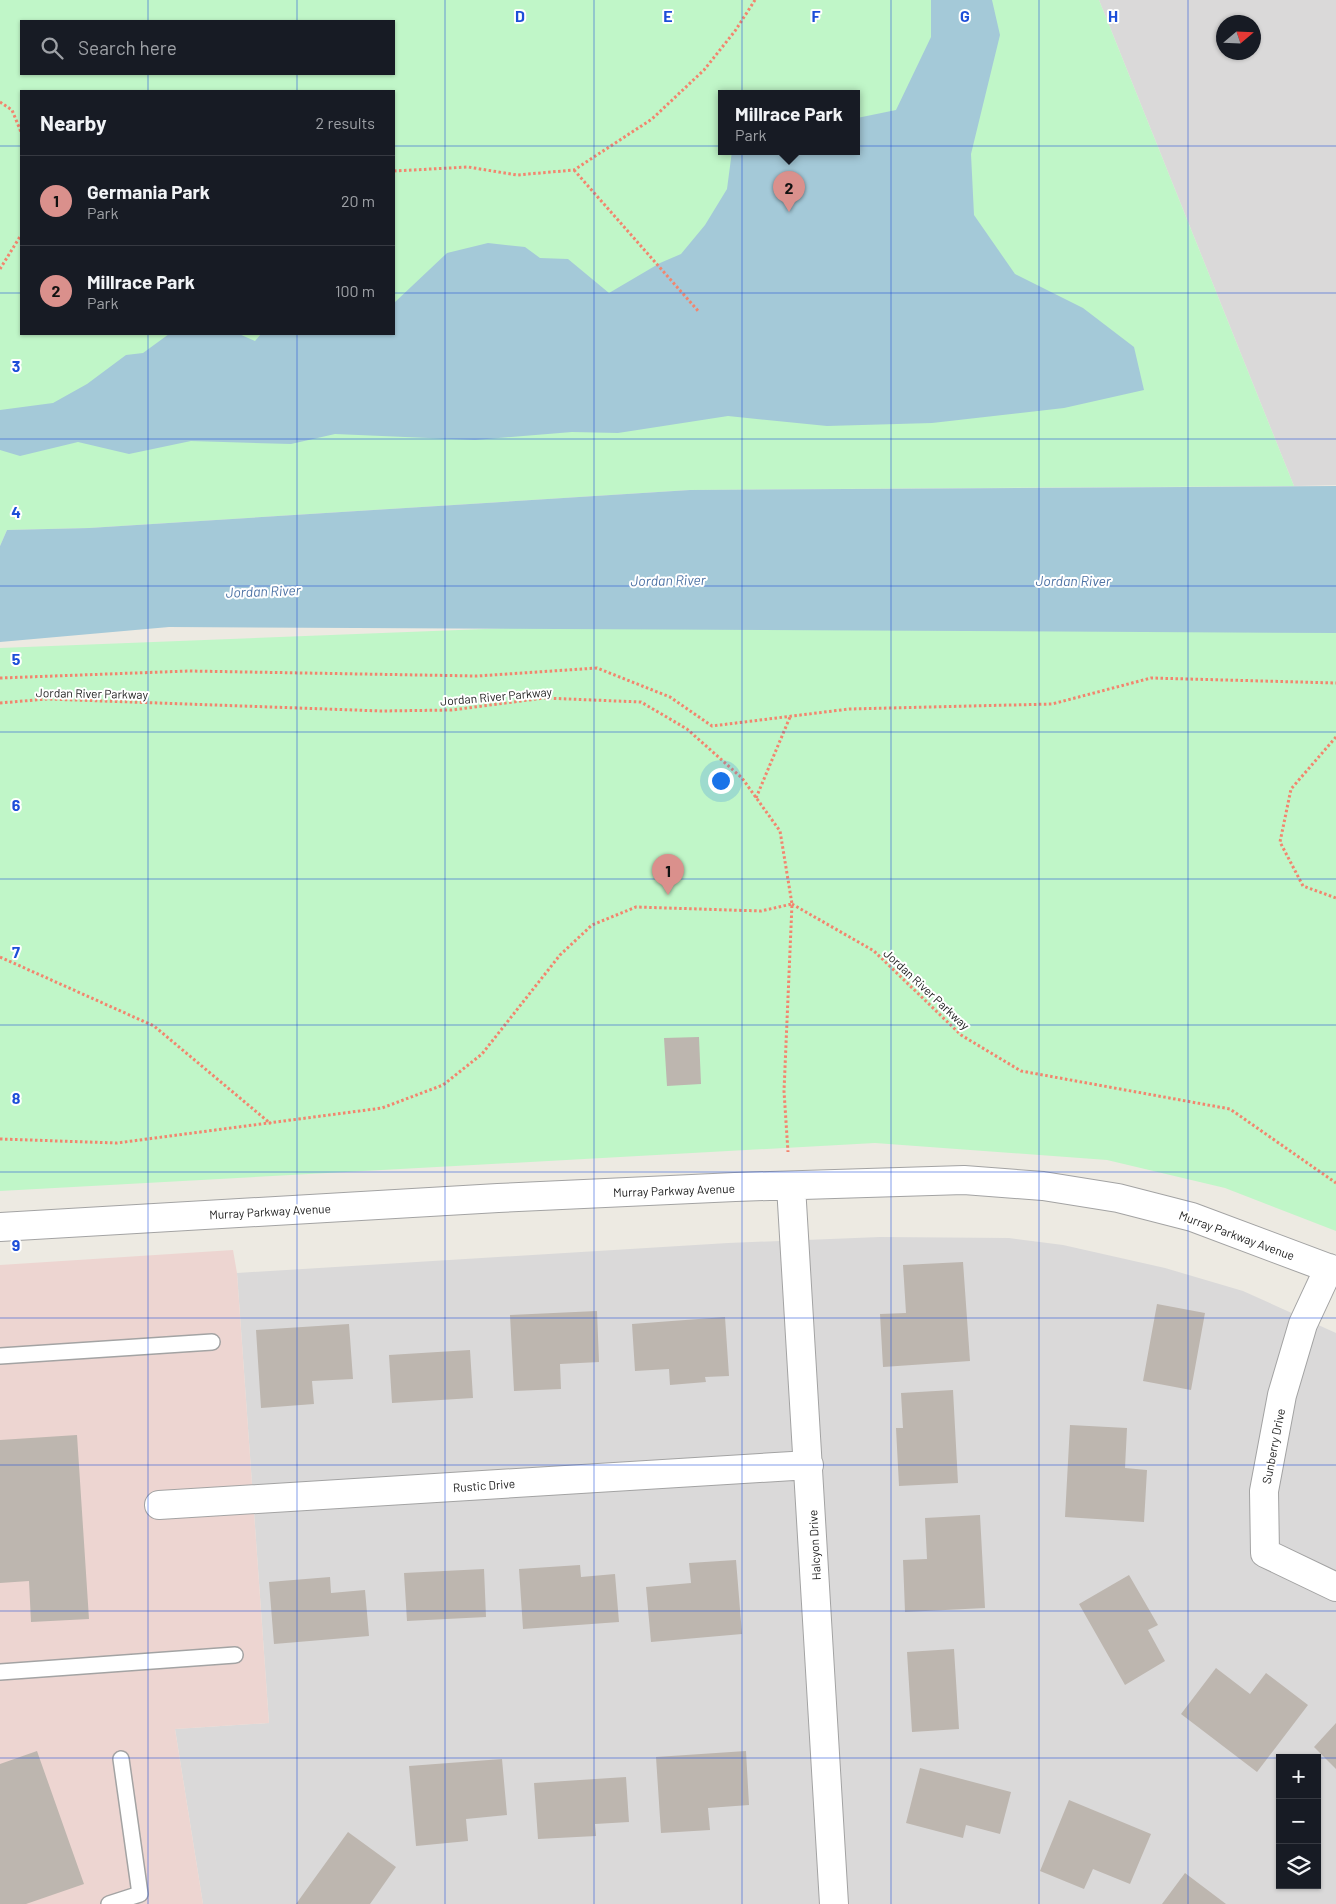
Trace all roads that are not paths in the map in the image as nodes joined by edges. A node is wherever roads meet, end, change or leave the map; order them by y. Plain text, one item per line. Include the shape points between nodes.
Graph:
1 (791, 1186) junction
2 (0, 1227) edge
3 (1333, 1270) edge
4 (212, 1342) dead end
5 (0, 1356) edge
6 (809, 1465) junction
7 (159, 1505) dead end
8 (1336, 1587) edge
9 (235, 1655) dead end
10 (0, 1672) edge
11 (121, 1759) dead end
12 (109, 1904) edge
13 (834, 1904) edge

1 - 2 street, Murray Parkway Avenue via 498,1198
1 - 3 street, Murray Parkway Avenue via 964,1180 1043,1186 1118,1198 1192,1217
1 - 6 street, Halcyon Drive
3 - 8 street, Sunberry Drive via 1303,1324 1282,1395 1264,1492 1265,1553
4 - 5 lane
6 - 7 street, Rustic Drive
6 - 13 street, Halcyon Drive
9 - 10 lane
11 - 12 lane via 140,1894

